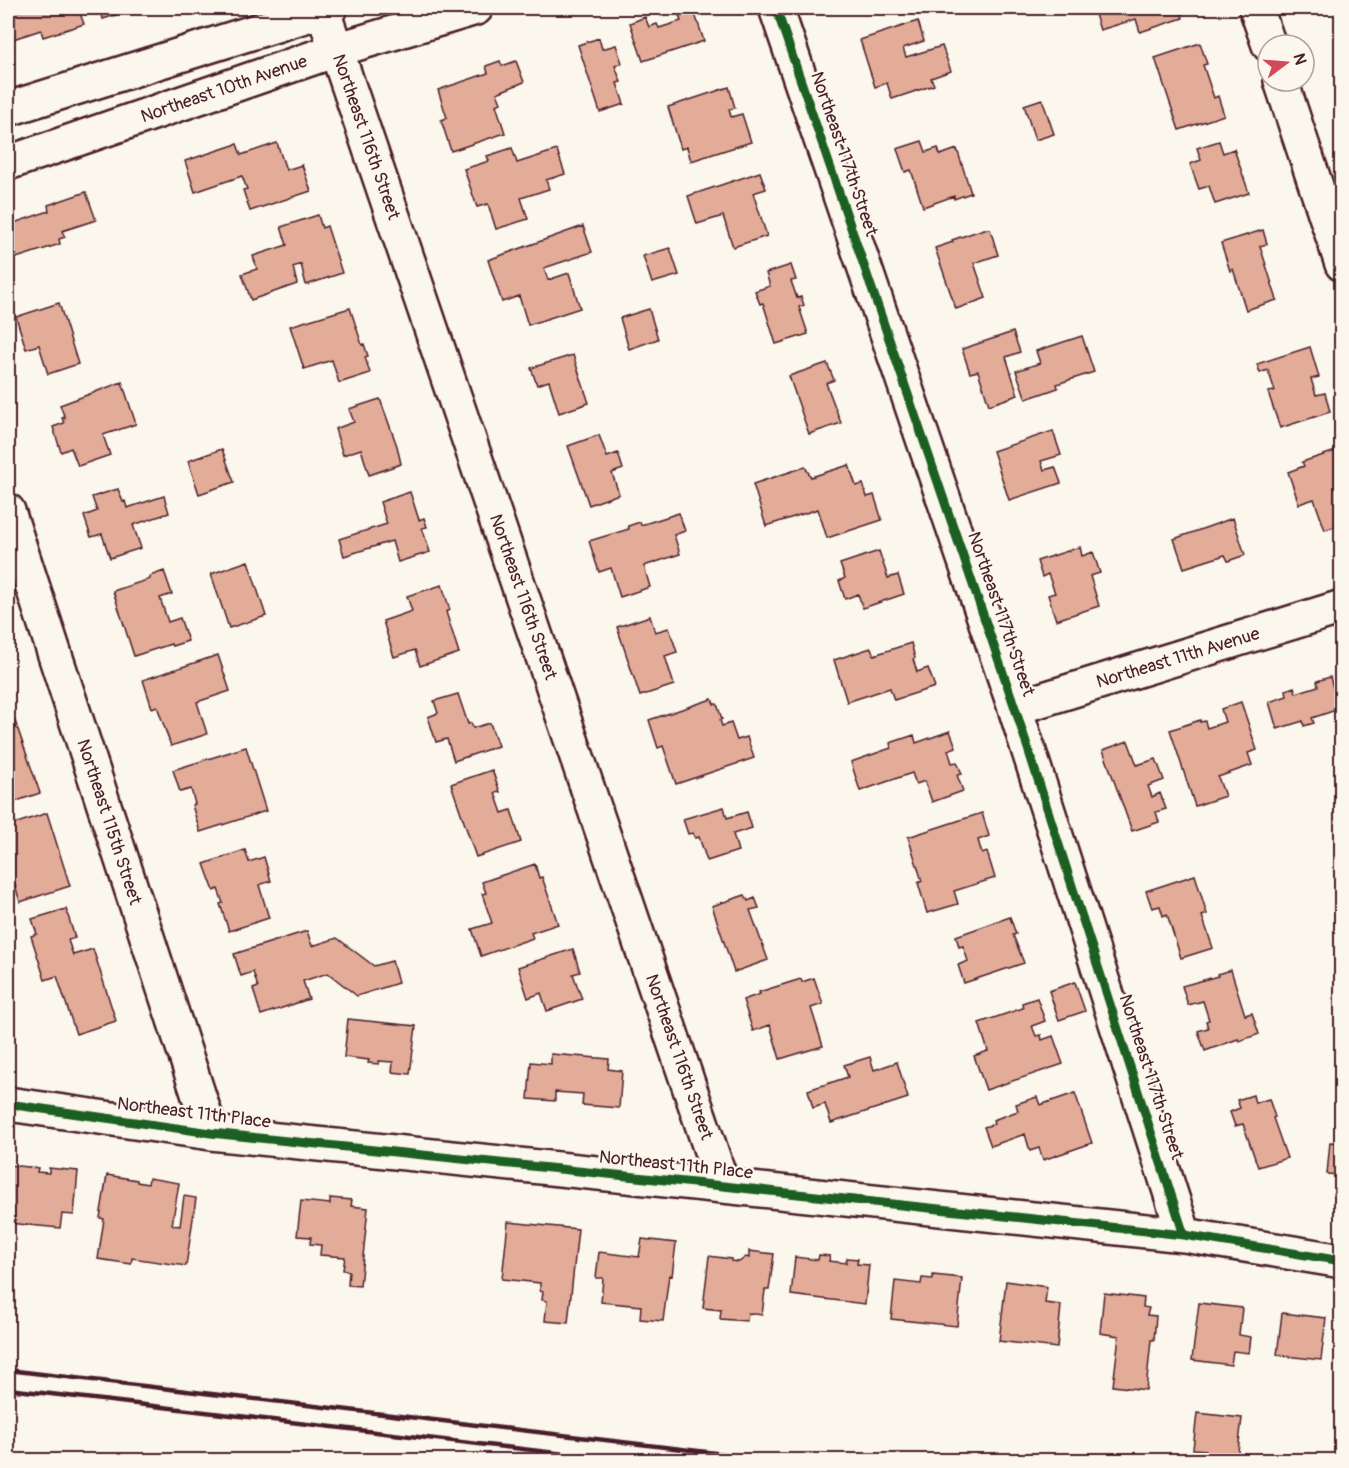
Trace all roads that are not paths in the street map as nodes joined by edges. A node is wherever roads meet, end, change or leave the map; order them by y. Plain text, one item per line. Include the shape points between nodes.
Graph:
1 (325, 8) edge
2 (476, 8) edge
3 (776, 8) edge
4 (1256, 8) edge
5 (1265, 33) edge
6 (336, 50) junction
7 (1285, 93) edge
8 (8, 109) edge
9 (8, 163) edge
10 (1341, 264) edge
11 (8, 511) edge
12 (1341, 607) edge
13 (1015, 708) junction
14 (8, 1104) edge
15 (211, 1133) junction
16 (723, 1186) junction
17 (1184, 1235) junction
18 (1341, 1261) edge

1 - 6 street, Northeast 116th Street
1 - 8 street
2 - 6 street, Northeast 10th Avenue
3 - 13 street, Northeast 117th Street
4 - 5 street
6 - 9 street, Northeast 10th Avenue
6 - 16 street, Northeast 116th Street
7 - 10 street
11 - 15 street, Northeast 115th Street
12 - 13 street, Northeast 11th Avenue
13 - 17 street, Northeast 117th Street
14 - 15 street, Northeast 11th Place
15 - 16 street, Northeast 11th Place
16 - 17 street, Northeast 11th Place
17 - 18 street, Northeast 11th Place

